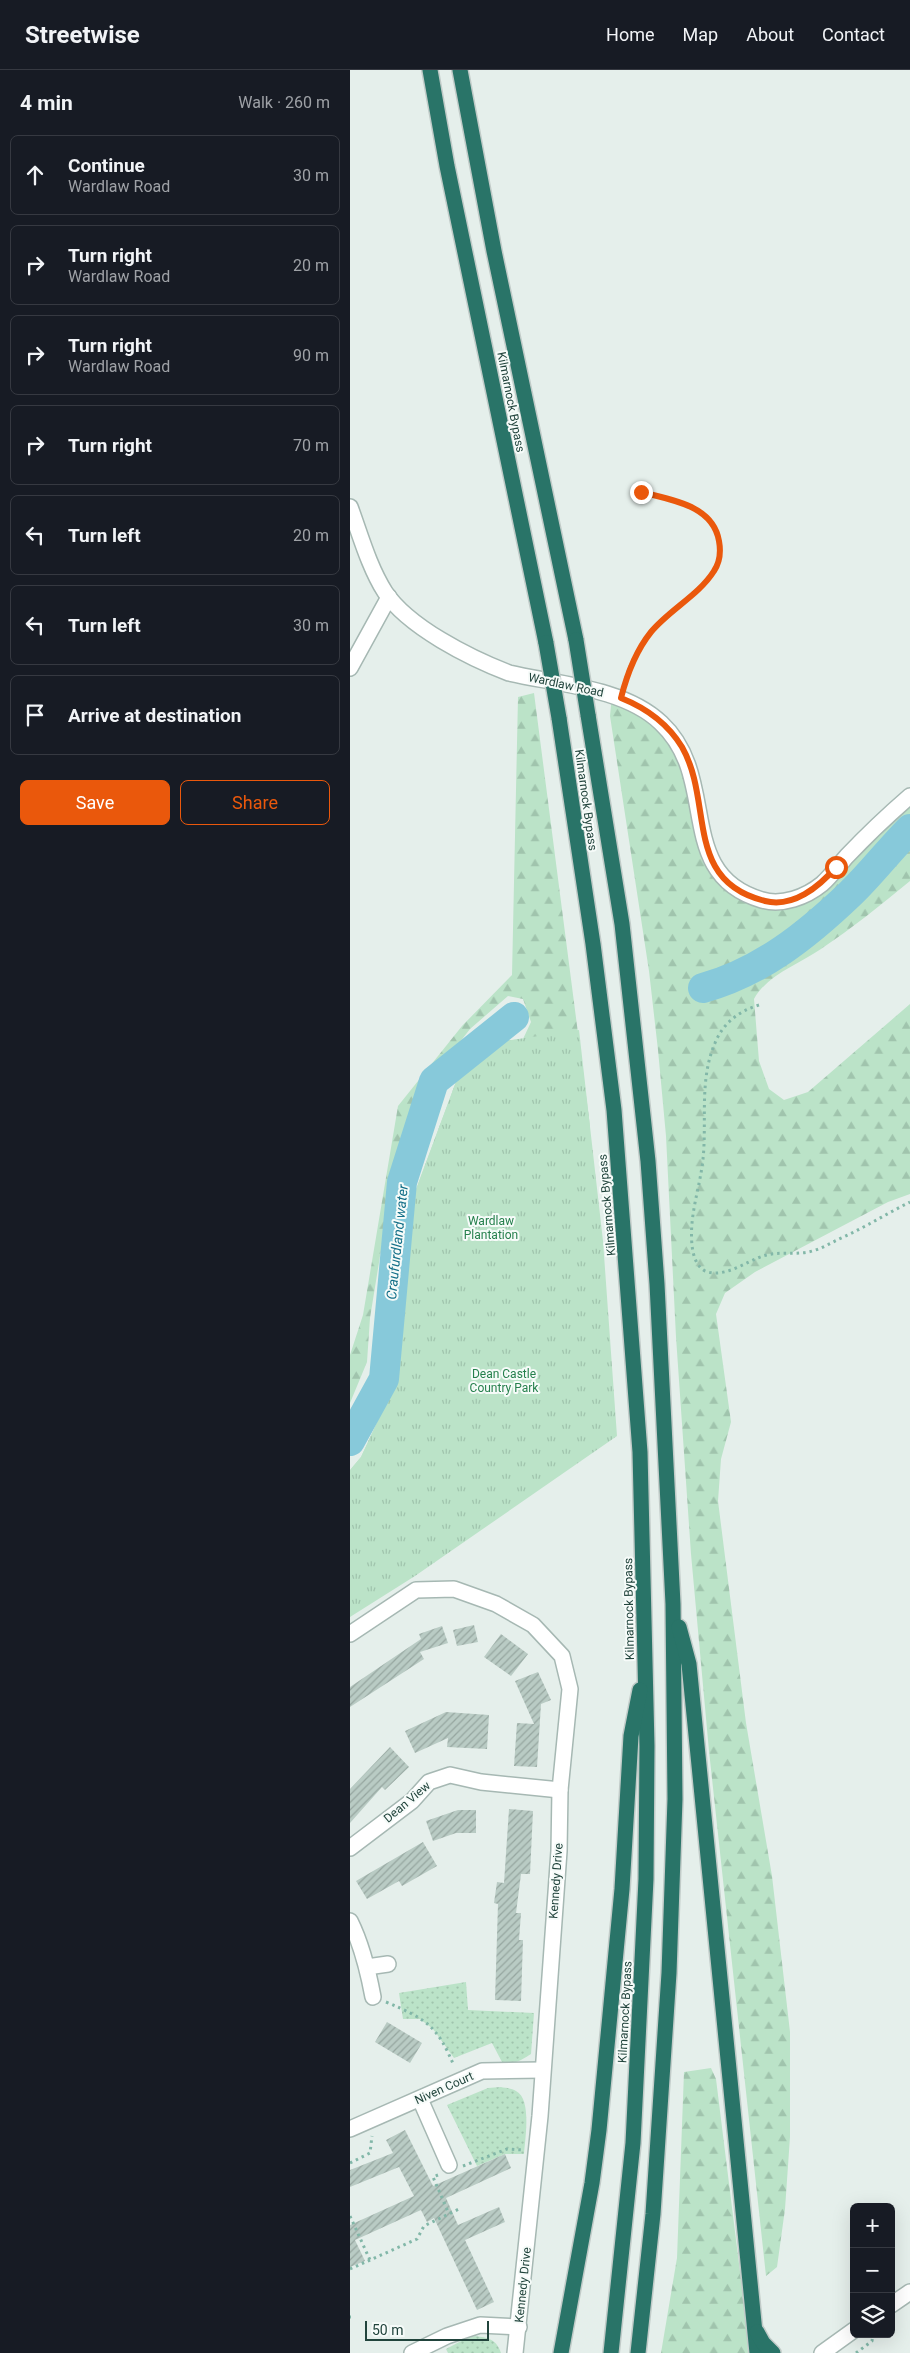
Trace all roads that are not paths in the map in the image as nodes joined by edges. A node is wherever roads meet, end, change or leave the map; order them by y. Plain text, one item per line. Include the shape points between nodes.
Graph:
1 (430, 70) edge
2 (460, 70) edge
3 (350, 506) edge
4 (388, 597) junction
5 (350, 668) edge
6 (910, 796) edge
7 (673, 1604) junction
8 (350, 1634) edge
9 (645, 1661) junction
10 (560, 1790) junction
11 (350, 1848) edge
12 (350, 1921) edge
13 (388, 1964) dead end
14 (368, 1967) junction
15 (373, 1997) road end
16 (542, 2070) junction
17 (420, 2099) junction
18 (350, 2129) edge
19 (451, 2168) road end
20 (910, 2292) edge
21 (895, 2302) edge
22 (519, 2327) junction
23 (756, 2331) junction
24 (850, 2333) edge
25 (419, 2352) edge
26 (515, 2353) edge
27 (561, 2353) edge
28 (612, 2353) edge
29 (638, 2353) edge
30 (757, 2353) edge
31 (762, 2353) edge
32 (773, 2353) edge
33 (822, 2353) edge

1 - 9 highway, Kilmarnock Bypass, bridge via 546,644 595,953 620,1176 640,1452
2 - 7 highway, Kilmarnock Bypass, bridge via 494,251 576,640 622,924 647,1151 657,1284
3 - 4 street, Wardlaw Road
4 - 5 street
4 - 6 street, Wardlaw Road via 414,620 471,657 509,673 621,698 649,713 682,747 693,777 711,862 725,882 751,897 782,902 822,884 858,844
7 - 23 highway via 689,1664
7 - 29 highway, Kilmarnock Bypass via 675,1790 669,1974 653,2214
8 - 10 street, Kennedy Drive via 416,1590 454,1589 496,1604 533,1625 562,1656 570,1690
9 - 27 highway via 631,1736 627,1824 599,2130
9 - 28 highway, Kilmarnock Bypass via 647,1814 640,2018 628,2208
10 - 11 street, Dean View via 450,1776 429,1782 412,1801
10 - 16 street, Kennedy Drive via 559,1850
12 - 14 street
13 - 14 street
14 - 15 street
16 - 17 street, Niven Court via 482,2071
16 - 22 street, Kennedy Drive
17 - 18 street, Niven Court
17 - 19 street
20 - 21 street
22 - 25 street via 480,2324 447,2336
22 - 26 street, Kennedy Drive
23 - 30 highway
23 - 31 highway
23 - 32 highway
24 - 33 street

